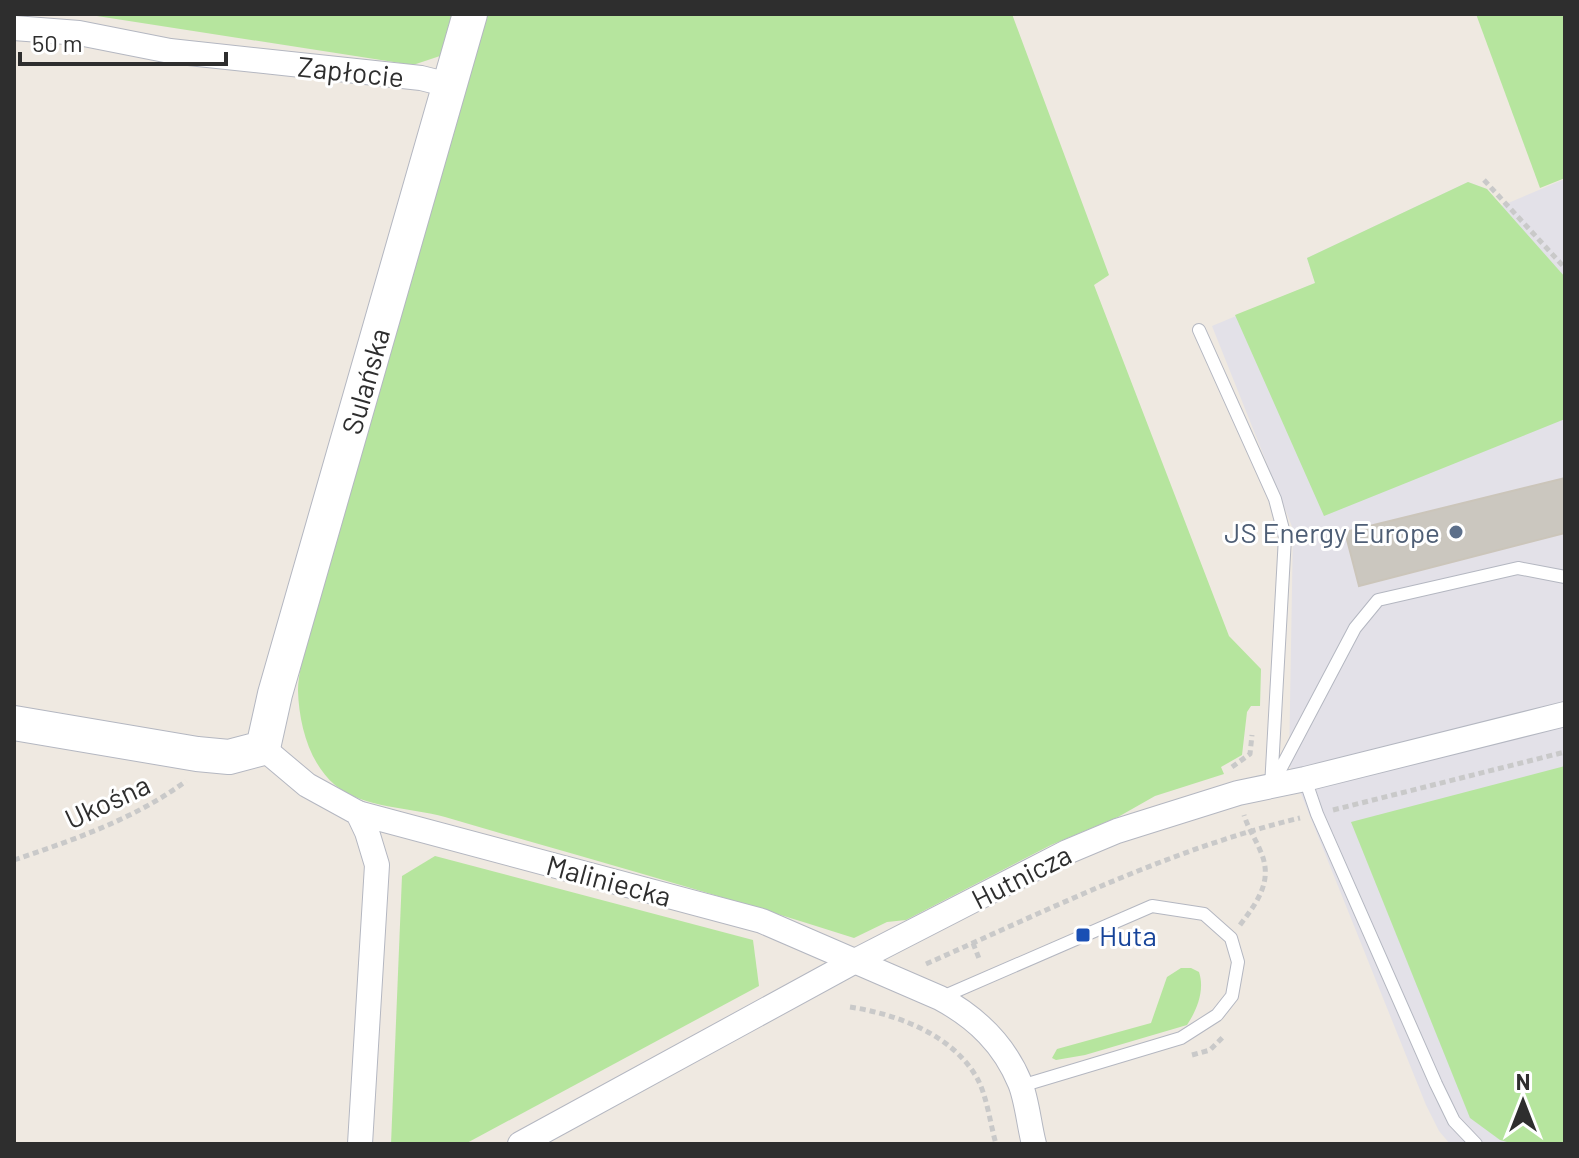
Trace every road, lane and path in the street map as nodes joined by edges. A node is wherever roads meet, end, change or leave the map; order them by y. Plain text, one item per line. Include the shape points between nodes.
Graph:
1 (470, 14) edge
2 (14, 28) edge
3 (449, 85) junction
4 (1484, 180) dead end
5 (1565, 268) edge
6 (1199, 330) dead end
7 (1565, 577) edge
8 (1565, 714) edge
9 (14, 723) edge
10 (263, 748) junction
11 (1565, 752) edge
12 (197, 754) junction
13 (1305, 779) junction
14 (1271, 787) junction
15 (358, 813) junction
16 (1317, 814) junction
17 (1249, 830) junction
18 (14, 860) edge
19 (1231, 938) junction
20 (857, 960) junction
21 (895, 978) junction
22 (940, 998) junction
23 (850, 1007) dead end
24 (1021, 1086) junction
25 (360, 1144) edge
26 (520, 1144) edge
27 (996, 1144) edge
28 (1034, 1144) edge
29 (1476, 1144) edge

1 - 3 street, Sulańska
2 - 3 street, Zapłocie
3 - 10 street, Sulańska
4 - 5 path
6 - 14 lane via 1275,499 1285,537
7 - 14 lane via 1518,568 1378,600 1355,628
8 - 13 street, Hutnicza
9 - 12 street
10 - 12 street via 229,757
10 - 15 street, Maliniecka via 307,785
11 - 16 path
12 - 18 path, Ukośna via 186,781 156,803
13 - 14 street, Hutnicza
13 - 16 lane
14 - 20 street, Hutnicza via 1117,831
15 - 20 street, Maliniecka via 762,921
15 - 25 street via 377,865
16 - 17 path
16 - 29 lane via 1436,1084 1454,1121
17 - 19 path via 1267,875 1263,894
17 - 21 path via 1194,848
19 - 22 lane via 1204,914 1152,906
19 - 24 lane via 1238,962 1232,996 1217,1015 1181,1038
20 - 21 street, Maliniecka
20 - 26 street, Hutnicza
21 - 22 street, Maliniecka
22 - 24 street, Maliniecka via 983,1027 1005,1052
23 - 27 path via 883,1012 953,1049 977,1078
24 - 28 street, Maliniecka

